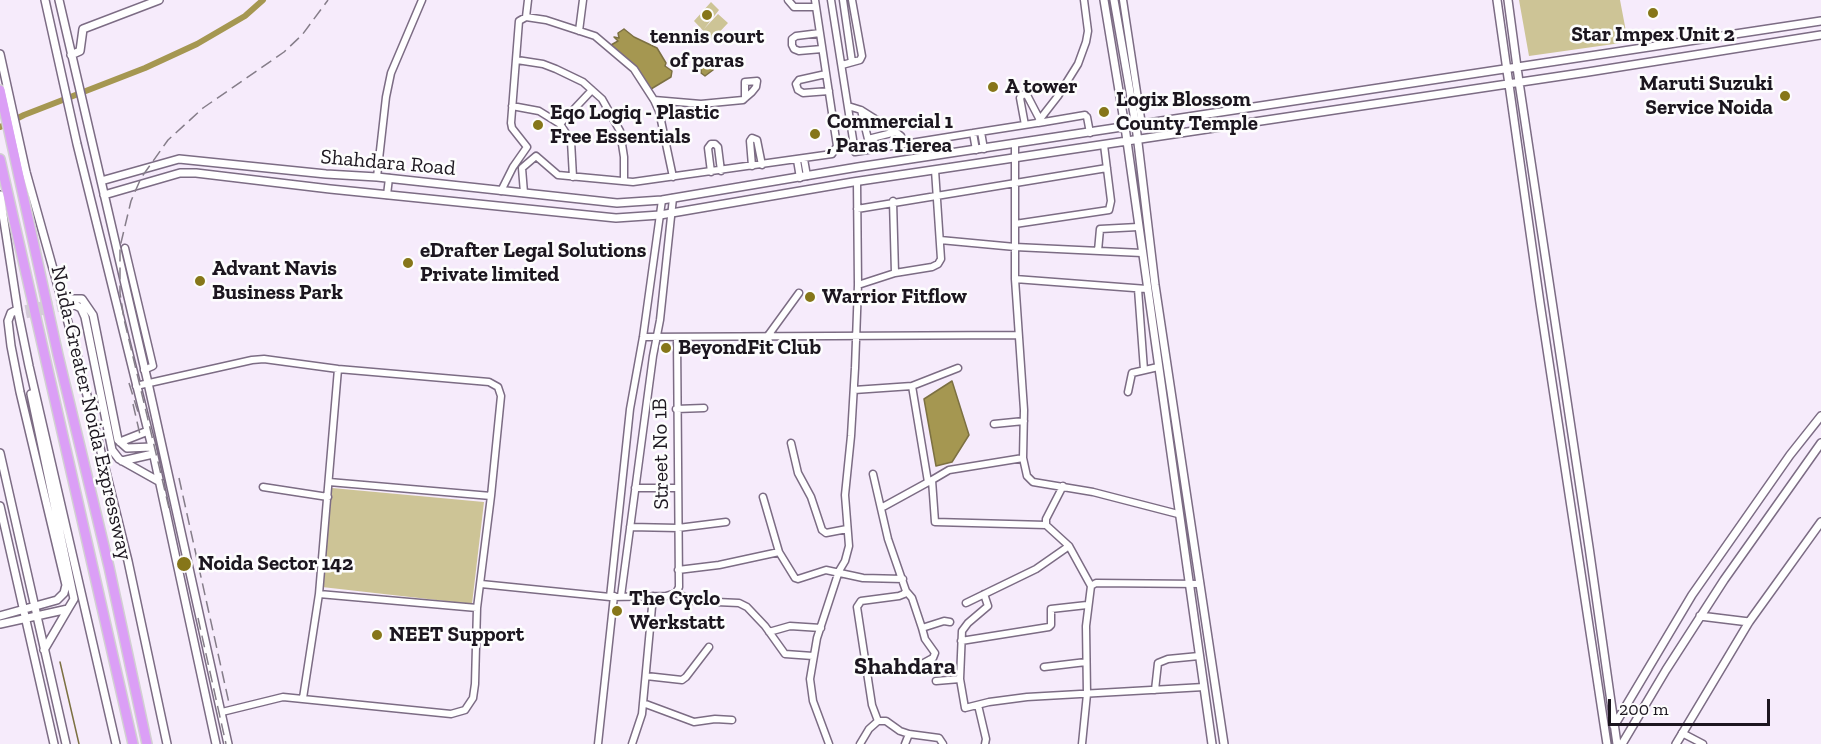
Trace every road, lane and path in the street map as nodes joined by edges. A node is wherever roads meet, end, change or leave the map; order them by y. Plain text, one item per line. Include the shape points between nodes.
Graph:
1 (45, 0) edge
2 (59, 0) edge
3 (422, 0) edge
4 (528, 0) edge
5 (583, 0) edge
6 (788, 0) edge
7 (831, 0) edge
8 (843, 0) edge
9 (852, 0) edge
10 (1084, 0) edge
11 (1104, 0) edge
12 (1114, 0) edge
13 (1123, 0) edge
14 (1497, 0) edge
15 (1508, 0) edge
16 (155, 1) edge
17 (816, 4) edge
18 (526, 17) junction
19 (1821, 21) edge
20 (579, 31) junction
21 (820, 33) junction
22 (1821, 35) edge
23 (822, 49) junction
24 (0, 54) edge
25 (72, 57) junction
26 (517, 60) junction
27 (852, 62) junction
28 (842, 65) junction
29 (1517, 68) junction
30 (1506, 69) junction
31 (826, 74) junction
32 (1519, 82) junction
33 (1509, 84) junction
34 (0, 90) edge
35 (592, 90) junction
36 (829, 91) junction
37 (745, 98) dead end
38 (654, 100) junction
39 (512, 106) junction
40 (848, 106) junction
41 (861, 110) junction
42 (1039, 122) junction
43 (560, 124) junction
44 (1025, 125) junction
45 (1139, 125) junction
46 (1125, 128) junction
47 (896, 132) junction
48 (981, 132) junction
49 (973, 133) junction
50 (1090, 133) junction
51 (1137, 140) junction
52 (1126, 142) junction
53 (904, 144) junction
54 (1015, 144) junction
55 (1104, 145) junction
56 (527, 147) junction
57 (984, 149) junction
58 (976, 150) junction
59 (536, 156) junction
60 (1015, 158) junction
61 (0, 159) edge
62 (801, 160) junction
63 (762, 165) junction
64 (752, 166) junction
65 (1107, 168) junction
66 (935, 170) junction
67 (721, 171) junction
68 (711, 172) junction
69 (22, 173) junction
70 (377, 177) junction
71 (573, 177) junction
72 (673, 177) junction
73 (803, 177) junction
74 (389, 178) junction
75 (101, 181) junction
76 (624, 181) junction
77 (857, 182) junction
78 (1014, 183) junction
79 (501, 191) junction
80 (524, 193) junction
81 (0, 195) edge
82 (104, 195) junction
83 (387, 195) junction
84 (937, 195) junction
85 (673, 198) junction
86 (662, 200) junction
87 (893, 201) junction
88 (857, 208) junction
89 (672, 213) junction
90 (660, 215) junction
91 (1015, 224) junction
92 (1138, 228) junction
93 (940, 240) junction
94 (1015, 247) junction
95 (126, 248) dead end
96 (1098, 251) junction
97 (1142, 253) junction
98 (896, 273) junction
99 (1016, 279) junction
100 (858, 285) junction
101 (1138, 289) junction
102 (1147, 289) junction
103 (798, 293) dead end
104 (1018, 335) junction
105 (643, 337) junction
106 (656, 337) junction
107 (677, 337) junction
108 (767, 337) junction
109 (856, 337) junction
110 (1158, 367) junction
111 (958, 368) dead end
112 (338, 369) junction
113 (144, 370) junction
114 (1144, 370) junction
115 (148, 383) junction
116 (136, 386) junction
117 (912, 386) junction
118 (854, 390) junction
119 (1128, 392) dead end
120 (704, 408) dead end
121 (676, 409) junction
122 (1821, 416) edge
123 (1024, 421) junction
124 (994, 424) dead end
125 (148, 431) junction
126 (120, 442) junction
127 (791, 443) dead end
128 (1821, 443) edge
129 (153, 450) junction
130 (0, 453) edge
131 (1023, 458) junction
132 (122, 460) junction
133 (873, 474) dead end
134 (930, 481) junction
135 (160, 482) junction
136 (329, 482) junction
137 (1063, 486) junction
138 (263, 487) dead end
139 (635, 488) junction
140 (677, 488) junction
141 (491, 496) junction
142 (328, 497) junction
143 (763, 497) dead end
144 (0, 506) edge
145 (881, 508) junction
146 (1178, 514) junction
147 (726, 522) dead end
148 (1821, 522) edge
149 (1046, 525) junction
150 (630, 527) junction
151 (678, 528) junction
152 (847, 529) junction
153 (1069, 546) junction
154 (779, 552) junction
155 (678, 570) junction
156 (839, 571) junction
157 (903, 579) junction
158 (1188, 583) junction
159 (481, 584) junction
160 (1200, 584) junction
161 (1091, 586) junction
162 (906, 591) junction
163 (676, 592) junction
164 (319, 594) junction
165 (984, 594) junction
166 (615, 596) junction
167 (653, 596) junction
168 (966, 603) dead end
169 (1088, 605) junction
170 (35, 607) junction
171 (477, 608) junction
172 (68, 609) junction
173 (23, 610) junction
174 (0, 616) edge
175 (37, 616) junction
176 (1700, 616) junction
177 (25, 618) junction
178 (950, 622) dead end
179 (1749, 622) junction
180 (0, 624) edge
181 (821, 628) junction
182 (921, 628) junction
183 (769, 632) junction
184 (961, 641) junction
185 (710, 647) dead end
186 (44, 650) junction
187 (813, 656) junction
188 (1199, 656) junction
189 (1086, 662) junction
190 (922, 663) dead end
191 (1044, 667) dead end
192 (646, 676) junction
193 (960, 679) junction
194 (936, 681) dead end
195 (1204, 687) junction
196 (1155, 690) junction
197 (1087, 694) junction
198 (303, 698) junction
199 (643, 704) junction
200 (978, 705) junction
201 (222, 712) junction
202 (732, 720) dead end
203 (878, 721) junction
204 (1614, 726) junction
205 (1682, 733) junction
206 (909, 734) junction
207 (1606, 742) edge
208 (54, 744) edge
209 (66, 744) edge
210 (116, 744) edge
211 (133, 744) edge
212 (147, 744) edge
213 (167, 744) edge
214 (216, 744) edge
215 (228, 744) edge
216 (598, 744) edge
217 (632, 744) edge
218 (828, 744) edge
219 (860, 744) edge
220 (906, 744) edge
221 (943, 744) edge
222 (985, 744) edge
223 (1082, 744) edge
224 (1212, 744) edge
225 (1224, 744) edge
226 (1617, 744) edge
227 (1622, 744) edge
228 (1676, 744) edge
229 (1703, 744) edge

1 - 116 street
2 - 25 street
3 - 70 street via 391,73
4 - 18 street
5 - 20 street
6 - 17 street via 797,7
7 - 28 street
8 - 27 street
9 - 27 street via 862,56
10 - 42 street via 1088,31 1082,54 1072,76
11 - 46 street
12 - 45 street
13 - 45 street
14 - 30 street
15 - 29 street
16 - 25 street via 83,29 80,51
17 - 21 street
18 - 20 street
18 - 26 street via 519,21
19 - 29 street, Shahdara Road
20 - 38 street via 595,36 634,69
21 - 23 street
21 - 23 street via 796,36 792,45 802,51
22 - 32 street, Shahdara Road
23 - 31 street
24 - 69 street
25 - 75 street
26 - 35 street via 556,69
26 - 39 street
27 - 28 street
28 - 40 street
29 - 30 street, Shahdara Road
29 - 32 street
30 - 33 street
30 - 45 street, Shahdara Road
31 - 36 street
31 - 36 street via 796,84 802,93
32 - 33 street, Shahdara Road
32 - 204 street
33 - 51 street, Shahdara Road
33 - 207 street
34 - 69 highway, Noida-Greater Noida Expressway
35 - 43 street
35 - 76 street via 620,131
36 - 62 street via 837,146 826,156
37 - 38 street via 701,104
38 - 72 street
39 - 43 street via 539,111
39 - 56 street via 512,126
40 - 41 street
40 - 53 street via 855,152
41 - 47 street
41 - 47 street via 868,139
42 - 44 street
42 - 44 street via 1026,94 1020,98
42 - 50 street via 1086,116
43 - 71 street via 571,141
44 - 48 street
45 - 46 street, Shahdara Road
45 - 51 street
46 - 50 street, Shahdara Road
46 - 52 street
47 - 53 street
48 - 49 street
48 - 57 street
49 - 53 street
49 - 58 street
50 - 54 street, Shahdara Road
51 - 52 street, Shahdara Road
51 - 160 street
52 - 55 street, Shahdara Road
52 - 92 street
54 - 57 street, Shahdara Road
54 - 60 street
55 - 60 street, Shahdara Road
55 - 65 street
56 - 59 street
56 - 79 street
57 - 58 street, Shahdara Road
58 - 73 street, Shahdara Road
59 - 71 street via 555,173
59 - 80 street via 522,168
60 - 66 street, Shahdara Road
60 - 78 street
61 - 211 highway, Noida-Greater Noida Expressway
62 - 63 street
62 - 73 street
63 - 64 street
63 - 64 street via 757,140 752,138
64 - 67 street
65 - 78 street
65 - 91 street via 1109,210
66 - 77 street, Shahdara Road
66 - 84 street
67 - 68 street
67 - 68 street via 718,147 711,144
68 - 72 street
69 - 212 highway, Noida-Greater Noida Expressway via 58,355
69 - 213 street via 73,340
70 - 74 street, Shahdara Road
70 - 75 street, Shahdara Road via 179,159
71 - 76 street
72 - 76 street
73 - 85 street, Shahdara Road
74 - 79 street, Shahdara Road
74 - 83 street
75 - 82 street
77 - 88 street
77 - 89 street, Shahdara Road
78 - 84 street
78 - 91 street
79 - 80 street, Shahdara Road
80 - 86 street, Shahdara Road via 617,203
81 - 210 street via 25,346
82 - 83 street, Shahdara Road via 180,173 196,173
82 - 113 street
83 - 90 street, Shahdara Road via 616,218
84 - 87 street
84 - 93 street
85 - 86 street, Shahdara Road
85 - 89 street
86 - 90 street
87 - 88 street
87 - 98 street
88 - 100 street
89 - 90 street, Shahdara Road
89 - 106 street
90 - 105 street
91 - 94 street
92 - 96 street via 1100,229
92 - 97 street
93 - 94 street
93 - 98 street via 938,264
94 - 96 street
94 - 99 street
95 - 113 street via 153,366
96 - 97 street
97 - 102 street
98 - 100 street
99 - 101 street
99 - 104 street
100 - 109 street
101 - 102 street
101 - 114 street
102 - 110 street
103 - 108 street
104 - 109 street
104 - 123 street
105 - 106 street
105 - 166 street via 630,409
106 - 107 street
106 - 139 street
107 - 108 street
107 - 121 street, Street No 1B
108 - 109 street
109 - 118 street
110 - 114 street
110 - 146 street
111 - 117 street
112 - 115 street via 258,359
112 - 136 street
112 - 141 street via 489,382 498,387 501,396
113 - 115 street
114 - 119 street via 1132,373
115 - 116 street
115 - 201 street
116 - 125 street
117 - 118 street
117 - 134 street
118 - 152 street via 845,485
120 - 121 street
121 - 140 street, Street No 1B
122 - 204 street via 1692,595
123 - 124 street
123 - 131 street
125 - 126 street
125 - 129 street
126 - 129 street via 127,448
126 - 132 street via 93,315 82,299 71,302 81,308 85,317 112,450
127 - 152 street via 798,472 822,530 825,533
128 - 176 street
129 - 132 street
129 - 135 street
130 - 170 street
131 - 134 street via 949,470
131 - 137 street via 1030,480
132 - 135 street
133 - 145 street
134 - 145 street
134 - 149 street via 935,522
135 - 214 street
136 - 141 street
136 - 142 street
137 - 146 street
137 - 149 street
138 - 142 street
139 - 140 street
139 - 150 street
140 - 151 street, Street No 1B
141 - 159 street
142 - 164 street
143 - 154 street
144 - 173 street
145 - 157 street
146 - 158 street
147 - 151 street
148 - 179 street
149 - 153 street
150 - 151 street
150 - 166 street
151 - 155 street, Street No 1B
152 - 156 street via 849,546
153 - 161 street
153 - 165 street via 1036,569
154 - 155 street
154 - 156 street via 798,579 826,570
155 - 163 street, Street No 1B
156 - 157 street via 863,578
156 - 181 street
157 - 162 street
158 - 160 street
158 - 161 street
158 - 188 street
159 - 166 street
159 - 171 street
160 - 225 street
161 - 169 street
162 - 182 street
162 - 203 street via 899,596 861,601 857,607
163 - 167 street
163 - 183 street via 694,601 739,603
164 - 171 street
164 - 198 street
165 - 168 street
165 - 184 street via 988,606 968,623
166 - 167 street
166 - 216 street
167 - 192 street
169 - 184 street via 1051,609 1049,627
169 - 189 street
170 - 172 street via 57,600 66,585 20,392 8,321 11,313 16,314 74,599
170 - 173 street
170 - 175 street
171 - 198 street via 473,698 462,712
172 - 175 street
172 - 186 street
173 - 174 street
173 - 177 street
175 - 177 street
175 - 186 street
176 - 179 street
176 - 227 street
177 - 180 street
177 - 208 street
178 - 182 street
179 - 205 street
181 - 183 street via 790,626
181 - 187 street
182 - 190 street via 935,653
183 - 187 street via 785,654
184 - 193 street
185 - 192 street via 684,679
186 - 209 street
187 - 218 street via 813,701
188 - 195 street
188 - 196 street via 1161,660 1156,668
189 - 191 street
189 - 197 street
192 - 199 street
193 - 194 street
193 - 200 street via 965,708
195 - 196 street
195 - 224 street
196 - 197 street
197 - 200 street via 1024,697
197 - 223 street
198 - 201 street via 283,697
199 - 202 street via 694,722
199 - 217 street
200 - 222 street
201 - 215 street
203 - 206 street via 886,721
203 - 219 street
204 - 207 street
204 - 226 street
205 - 228 street
205 - 229 street
206 - 220 street
206 - 221 street via 939,738

